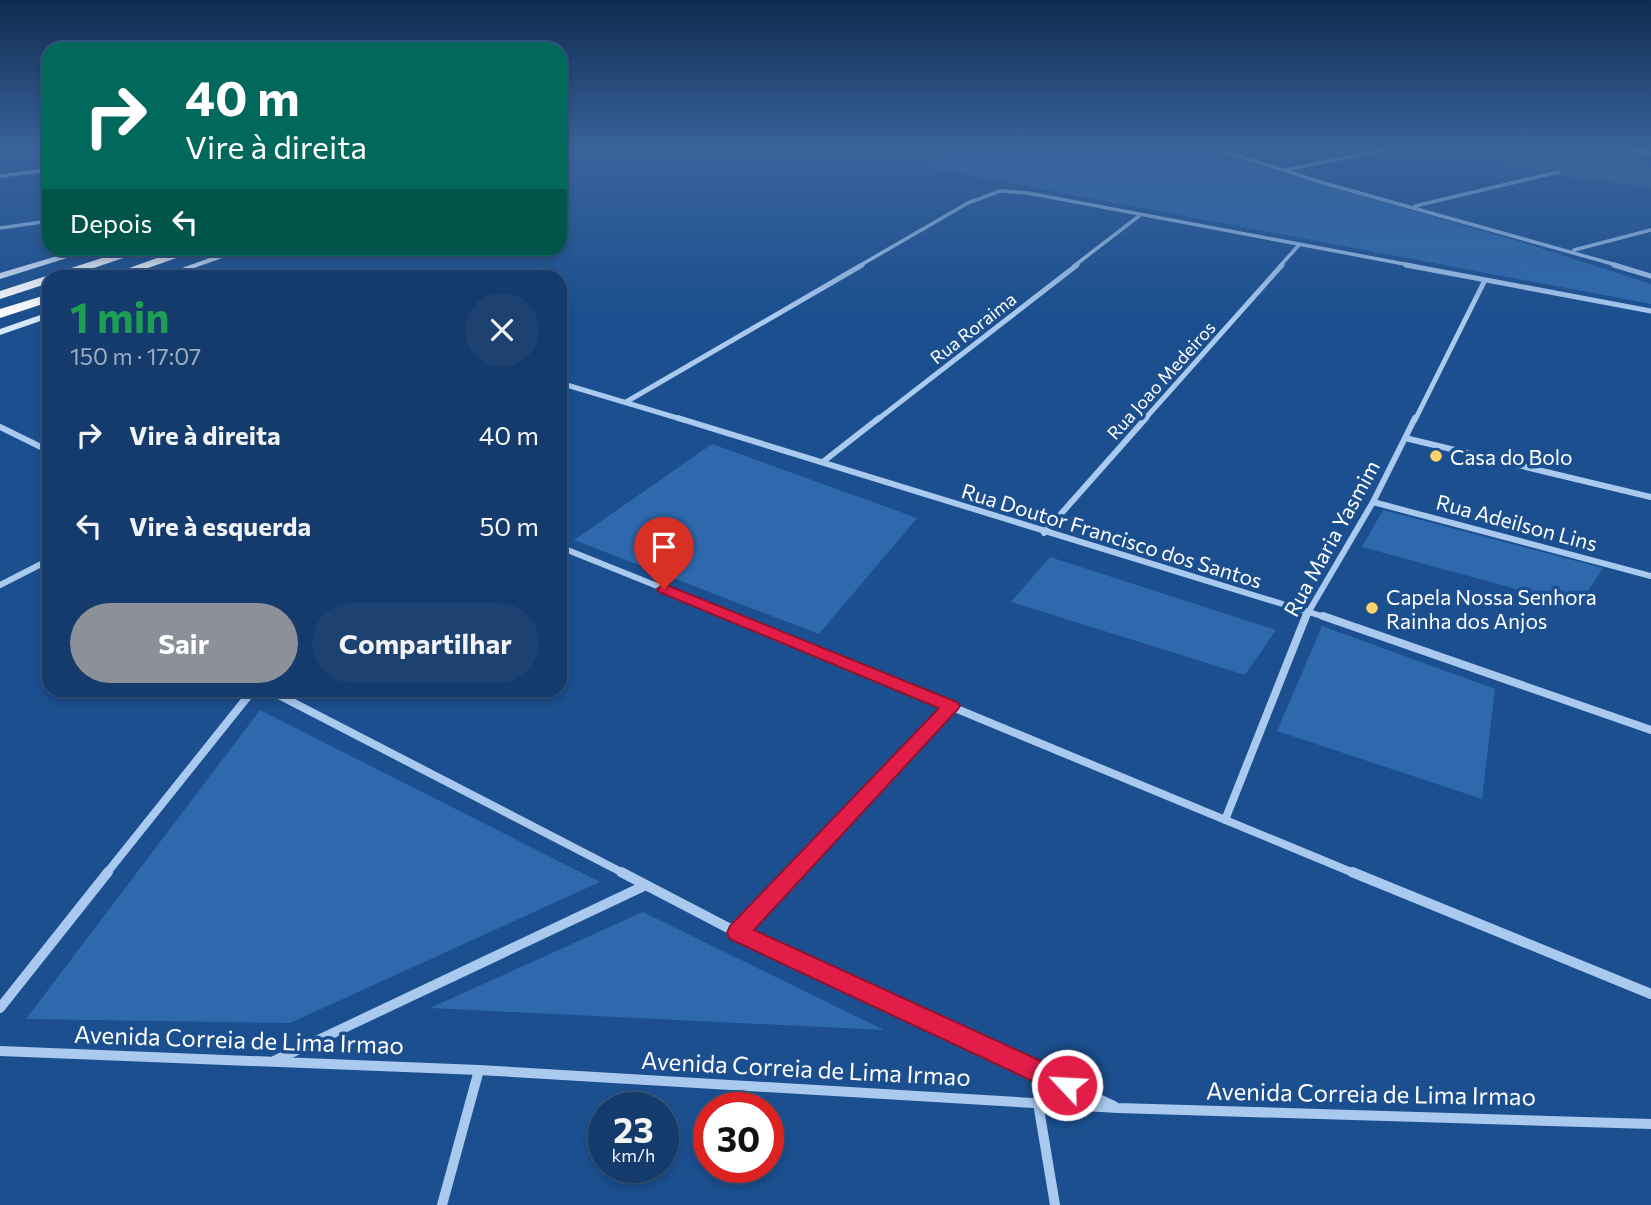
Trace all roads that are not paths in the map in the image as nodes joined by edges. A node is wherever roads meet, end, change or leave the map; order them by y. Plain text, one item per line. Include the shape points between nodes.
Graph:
1 (967, 203) edge
2 (1077, 203) edge
3 (1399, 203) edge
4 (1429, 203) edge
5 (1413, 207) junction
6 (1139, 216) junction
7 (42, 222) edge
8 (0, 228) edge
9 (1651, 230) edge
10 (1299, 246) junction
11 (1571, 250) junction
12 (68, 256) edge
13 (122, 256) edge
14 (175, 256) edge
15 (223, 256) edge
16 (77, 270) edge
17 (132, 270) edge
18 (182, 270) edge
19 (0, 276) edge
20 (1651, 276) edge
21 (1485, 280) junction
22 (42, 281) edge
23 (0, 295) edge
24 (42, 300) edge
25 (1651, 311) edge
26 (0, 314) edge
27 (42, 317) edge
28 (0, 332) edge
29 (567, 385) edge
30 (626, 402) junction
31 (0, 427) edge
32 (1405, 438) junction
33 (42, 448) edge
34 (824, 461) junction
35 (1651, 497) edge
36 (1373, 502) junction
37 (1044, 533) junction
38 (567, 550) edge
39 (42, 564) edge
40 (1651, 576) edge
41 (0, 585) edge
42 (1308, 611) junction
43 (247, 697) edge
44 (283, 697) edge
45 (951, 706) junction
46 (1651, 730) edge
47 (1226, 820) junction
48 (646, 885) junction
49 (738, 933) junction
50 (1651, 994) edge
51 (0, 1008) edge
52 (0, 1051) edge
53 (272, 1062) junction
54 (479, 1070) junction
55 (1038, 1103) junction
56 (1118, 1108) junction
57 (1651, 1124) edge
58 (442, 1205) edge
59 (1055, 1205) edge

1 - 30 street
2 - 6 street
3 - 5 street
4 - 5 street
5 - 11 street
6 - 10 street
6 - 34 street, Rua Roraima
7 - 8 street
9 - 11 street
10 - 21 street
10 - 37 street, Rua Joao Medeiros
11 - 20 street
12 - 19 main road
13 - 16 highway
14 - 17 highway
15 - 18 main road
21 - 25 street
21 - 32 street, Rua Maria Yasmim
22 - 23 highway
24 - 26 highway
27 - 28 main road
29 - 30 street, Rua Doutor Francisco dos Santos
30 - 34 street, Rua Doutor Francisco dos Santos
31 - 33 street
32 - 35 street
32 - 36 street, Rua Maria Yasmim
34 - 37 street, Rua Doutor Francisco dos Santos
36 - 40 street, Rua Adeilson Lins
36 - 42 street, Rua Maria Yasmim
37 - 42 street, Rua Doutor Francisco dos Santos
38 - 45 street
39 - 41 street
42 - 46 street, Rua Doutor Francisco dos Santos
42 - 47 street, Rua Maria Yasmim
43 - 51 street
44 - 48 street
45 - 47 street
45 - 49 street
47 - 50 street
48 - 49 street
48 - 53 street
49 - 56 street
52 - 53 street, Avenida Correia de Lima Irmao
53 - 54 street, Avenida Correia de Lima Irmao
54 - 55 street, Avenida Correia de Lima Irmao
54 - 58 street
55 - 56 street, Avenida Correia de Lima Irmao
55 - 59 street
56 - 57 street, Avenida Correia de Lima Irmao

